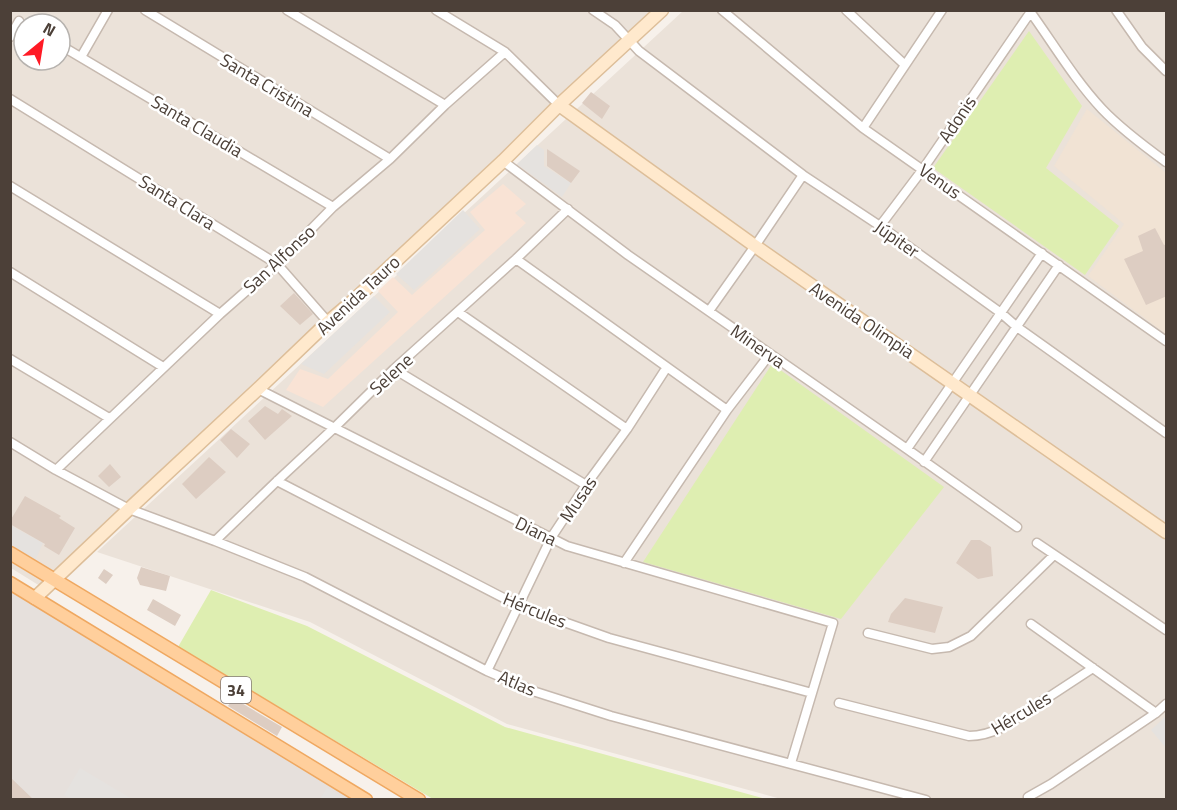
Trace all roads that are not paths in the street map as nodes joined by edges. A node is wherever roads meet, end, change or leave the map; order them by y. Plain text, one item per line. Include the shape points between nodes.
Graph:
1 (108, 10) edge
2 (145, 10) edge
3 (287, 10) edge
4 (436, 10) edge
5 (593, 10) edge
6 (662, 10) edge
7 (722, 10) edge
8 (846, 10) edge
9 (1116, 10) edge
10 (941, 11) edge
11 (1030, 11) edge
12 (631, 41) junction
13 (72, 52) edge
14 (505, 52) junction
15 (81, 57) junction
16 (905, 65) junction
17 (1167, 71) edge
18 (10, 99) edge
19 (445, 105) junction
20 (559, 105) junction
21 (863, 128) junction
22 (390, 159) junction
23 (503, 161) junction
24 (1167, 162) edge
25 (923, 170) junction
26 (803, 175) junction
27 (10, 186) edge
28 (333, 207) junction
29 (568, 209) junction
30 (880, 226) junction
31 (755, 246) junction
32 (1042, 253) junction
33 (516, 259) junction
34 (277, 264) junction
35 (1059, 265) junction
36 (10, 272) edge
37 (709, 311) junction
38 (458, 312) junction
39 (1000, 313) junction
40 (220, 314) junction
41 (328, 322) junction
42 (1017, 327) junction
43 (1167, 341) edge
44 (770, 354) junction
45 (10, 359) edge
46 (163, 367) junction
47 (667, 367) junction
48 (394, 369) junction
49 (953, 382) junction
50 (258, 389) junction
51 (970, 395) junction
52 (727, 410) junction
53 (109, 418) junction
54 (334, 428) junction
55 (627, 429) junction
56 (1167, 433) edge
57 (10, 442) edge
58 (907, 449) junction
59 (924, 462) junction
60 (56, 470) junction
61 (276, 481) junction
62 (586, 485) junction
63 (129, 509) junction
64 (1017, 528) dead end
65 (1167, 532) edge
66 (551, 538) junction
67 (215, 541) junction
68 (1036, 543) dead end
69 (10, 554) edge
70 (1054, 555) junction
71 (624, 563) junction
72 (54, 580) junction
73 (10, 583) edge
74 (35, 598) junction
75 (519, 606) junction
76 (1031, 624) dead end
77 (1167, 630) edge
78 (868, 633) dead end
79 (1093, 668) junction
80 (487, 671) junction
81 (812, 693) junction
82 (839, 703) dead end
83 (1167, 704) edge
84 (1156, 713) junction
85 (791, 763) junction
86 (1028, 797) dead end
87 (366, 800) edge
88 (419, 800) edge
89 (926, 800) edge

1 - 15 street
2 - 22 street, Santa Cristina
3 - 19 street
4 - 14 street
5 - 12 street, Júpiter
6 - 12 street, Avenida Tauro
7 - 21 street, Venus
8 - 16 street
9 - 17 street via 1142,47
10 - 16 street
11 - 24 street via 1101,109
11 - 25 street, Adonis
12 - 20 street, Avenida Tauro
12 - 26 street, Júpiter
13 - 15 street, Santa Claudia
14 - 19 street, San Alfonso
14 - 20 street
15 - 28 street, Santa Claudia
16 - 21 street
18 - 34 street, Santa Clara
19 - 22 street, San Alfonso
20 - 23 street, Avenida Tauro
20 - 31 street, Avenida Olimpia
21 - 25 street, Venus
22 - 28 street, San Alfonso
23 - 29 street, Minerva
23 - 41 street, Avenida Tauro
25 - 30 street, Adonis
25 - 32 street, Venus
26 - 30 street, Júpiter
26 - 31 street
27 - 40 street
28 - 34 street, San Alfonso
29 - 33 street, Selene
29 - 37 street, Minerva
30 - 39 street, Júpiter
31 - 37 street
31 - 49 street, Avenida Olimpia
32 - 35 street, Venus
32 - 39 street
33 - 38 street, Selene
33 - 47 street
34 - 40 street, San Alfonso
34 - 41 street, Santa Clara
35 - 42 street
35 - 43 street, Venus
36 - 46 street
37 - 44 street, Minerva
38 - 48 street, Selene
38 - 55 street
39 - 42 street, Júpiter
39 - 49 street
40 - 46 street, San Alfonso
41 - 50 street, Avenida Tauro
42 - 51 street
42 - 56 street, Júpiter
44 - 52 street
44 - 58 street, Minerva
45 - 53 street
46 - 53 street, San Alfonso
47 - 52 street
47 - 55 street, Musas
48 - 54 street, Selene
48 - 62 street
49 - 51 street, Avenida Olimpia
49 - 58 street
50 - 54 street, Diana
50 - 63 street, Avenida Tauro
51 - 59 street
51 - 65 street, Avenida Olimpia
52 - 71 street
53 - 60 street, San Alfonso
54 - 61 street, Selene
54 - 66 street, Diana
55 - 62 street, Musas
57 - 60 street, Atlas
58 - 59 street, Minerva
59 - 64 street, Minerva
60 - 63 street, Atlas
61 - 67 street, Selene
61 - 75 street, Hércules
62 - 66 street, Musas
63 - 67 street, Atlas
63 - 72 street, Avenida Tauro
66 - 71 street, Diana
66 - 75 street, Musas
67 - 80 street, Atlas via 305,577
68 - 70 street
69 - 72 main road, 34
70 - 77 street
70 - 78 street via 971,636 950,647 932,649
71 - 81 street, Diana via 833,623
72 - 74 street, Avenida Tauro
72 - 88 main road, 34
73 - 74 main road, 34
74 - 87 main road, 34
75 - 80 street, Musas
75 - 81 street, Hércules via 609,638
76 - 79 street
79 - 82 street, Hércules via 1003,727 979,736
79 - 84 street
80 - 85 street, Atlas via 536,692 611,716
81 - 85 street
83 - 84 street
84 - 86 street
85 - 89 street, Atlas

